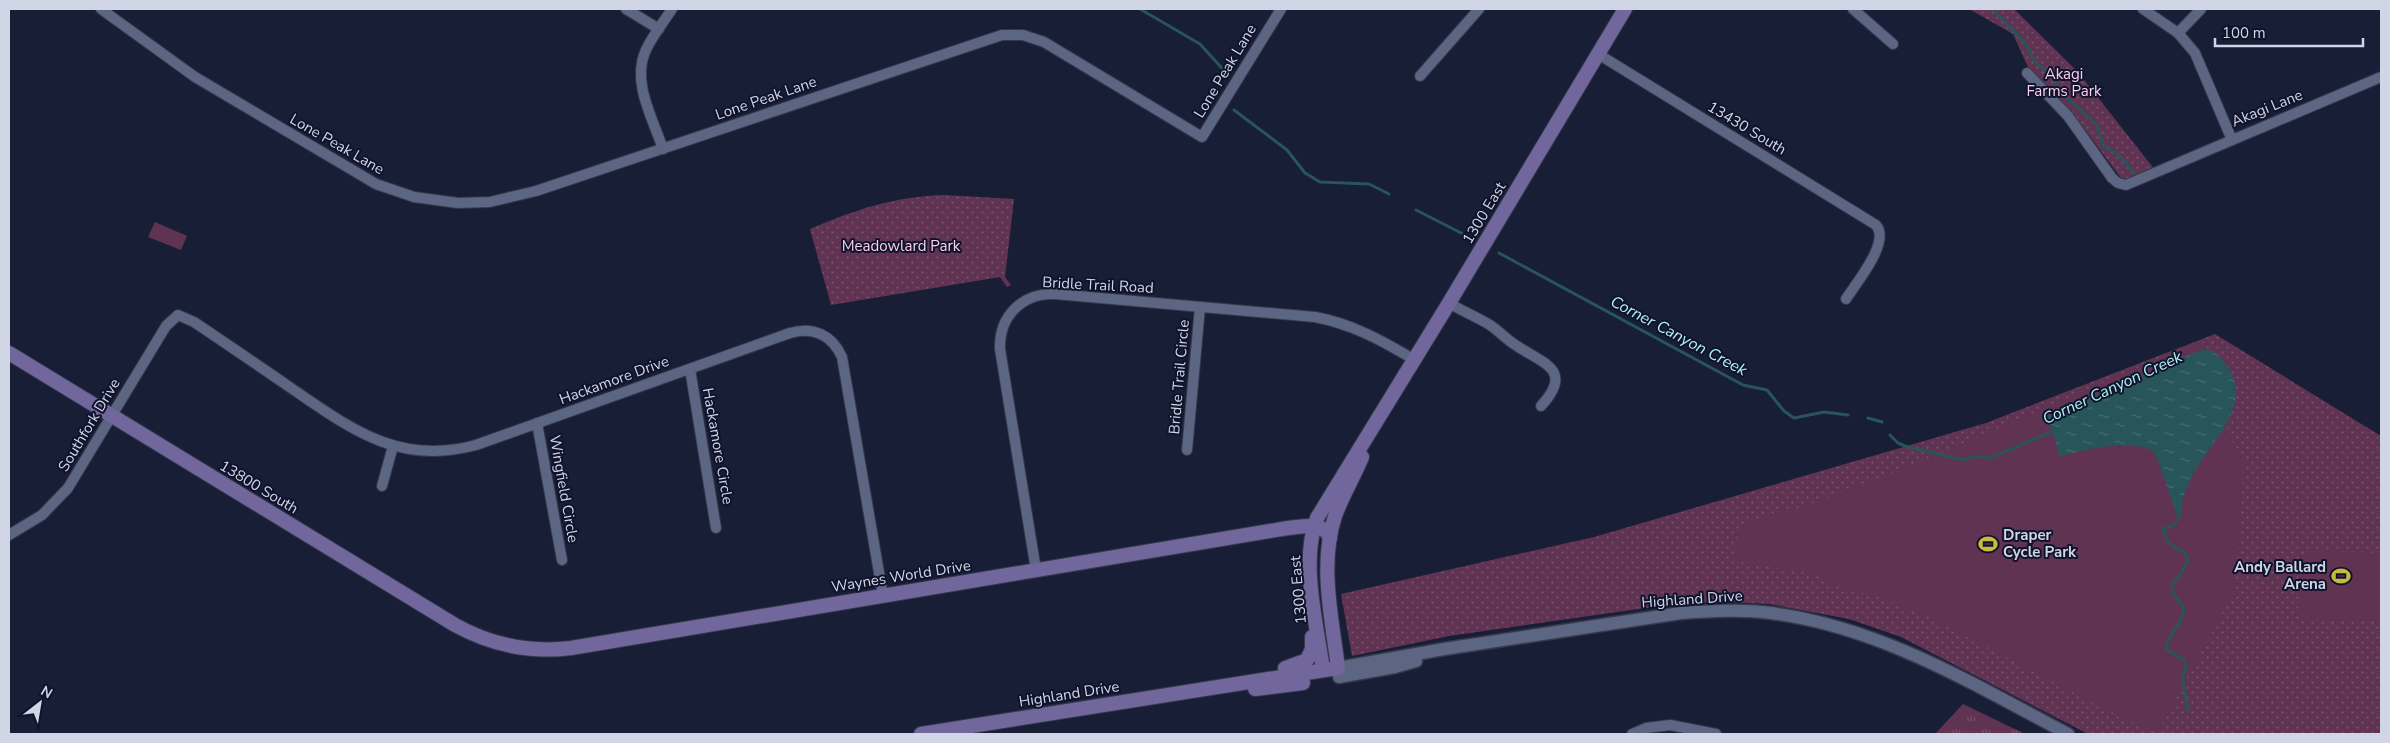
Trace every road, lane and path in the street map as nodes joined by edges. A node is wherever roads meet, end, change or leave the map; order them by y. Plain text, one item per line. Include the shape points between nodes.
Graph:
1 (101, 9) edge
2 (626, 9) edge
3 (672, 9) edge
4 (1280, 9) edge
5 (1478, 9) edge
6 (1625, 9) edge
7 (1853, 9) edge
8 (2143, 9) edge
9 (2202, 9) edge
10 (659, 29) junction
11 (2178, 33) junction
12 (1893, 44) dead end
13 (1598, 54) junction
14 (2027, 73) dead end
15 (1420, 76) dead end
16 (2381, 77) edge
17 (2232, 140) junction
18 (663, 148) junction
19 (1846, 299) dead end
20 (1449, 303) junction
21 (1200, 307) junction
22 (178, 315) joint
23 (9, 353) edge
24 (1413, 359) junction
25 (690, 369) junction
26 (1541, 406) dead end
27 (112, 417) junction
28 (538, 423) junction
29 (1368, 432) junction
30 (393, 446) junction
31 (1187, 450) dead end
32 (382, 486) dead end
33 (1314, 526) junction
34 (716, 528) dead end
35 (9, 535) edge
36 (1330, 538) junction
37 (562, 560) dead end
38 (1036, 570) junction
39 (883, 596) junction
40 (1314, 606) junction
41 (495, 642) joint
42 (1323, 670) junction
43 (1339, 672) junction
44 (1222, 686) junction
45 (921, 734) edge
46 (1632, 734) edge
47 (1709, 734) edge
48 (1716, 734) edge
49 (2068, 734) edge

1 - 18 street, Lone Peak Lane via 195,77 363,178 401,194 435,201 474,203 513,198
2 - 10 street
3 - 10 street
4 - 18 street, Lone Peak Lane via 1202,137 1049,45 1013,34 991,37
5 - 15 street
6 - 13 main road, 1300 East
7 - 12 street
8 - 11 street, Akagi Lane
9 - 11 street
10 - 18 street via 645,52 640,76
11 - 17 street, Akagi Lane via 2200,65
13 - 19 street, 13430 South via 1879,228 1879,246
13 - 20 main road, 1300 East
14 - 17 street via 2068,116 2112,178 2122,185 2132,184
16 - 17 street, Akagi Lane
20 - 24 main road, 1300 East
20 - 26 street via 1490,325 1550,366 1554,388
21 - 24 street, Bridle Trail Road via 1328,319 1366,332
21 - 31 street, Bridle Trail Circle
21 - 38 street, Bridle Trail Road via 1046,294 1020,302 1009,315 1001,331 1000,349
22 - 27 street, Southfork Drive via 166,326
22 - 30 street, Hackamore Drive via 194,322 351,428
23 - 27 main road, 13800 South
24 - 29 main road, 1300 East
25 - 28 street, Hackamore Drive
25 - 34 street, Hackamore Circle
25 - 39 street, Hackamore Drive via 797,331 816,332 834,343 844,365
27 - 35 street, Southfork Drive via 60,498 32,522
27 - 41 main road, 13800 South via 455,625
28 - 30 street, Hackamore Drive via 454,450 431,451
28 - 37 street, Wingfield Circle
29 - 33 main road, 1300 East
29 - 36 main road, 1300 East via 1364,454 1340,503
30 - 32 street
33 - 36 main road via 1325,529
33 - 38 main road, Waynes World Drive
33 - 40 main road, 1300 East via 1310,559
36 - 43 main road, 1300 East via 1327,567
38 - 39 main road, Waynes World Drive
39 - 41 main road, Waynes World Drive via 571,648 538,650
40 - 42 main road, 1300 East
40 - 44 main road via 1312,649 1307,660
42 - 43 main road, Highland Drive
42 - 44 main road, Highland Drive
43 - 44 main road, Highland Drive via 1261,689
43 - 49 street, Highland Drive via 1396,667 1444,649 1680,613 1770,613 1833,625 1891,644
44 - 45 main road, Highland Drive
46 - 47 street via 1646,728 1670,725
47 - 48 street

